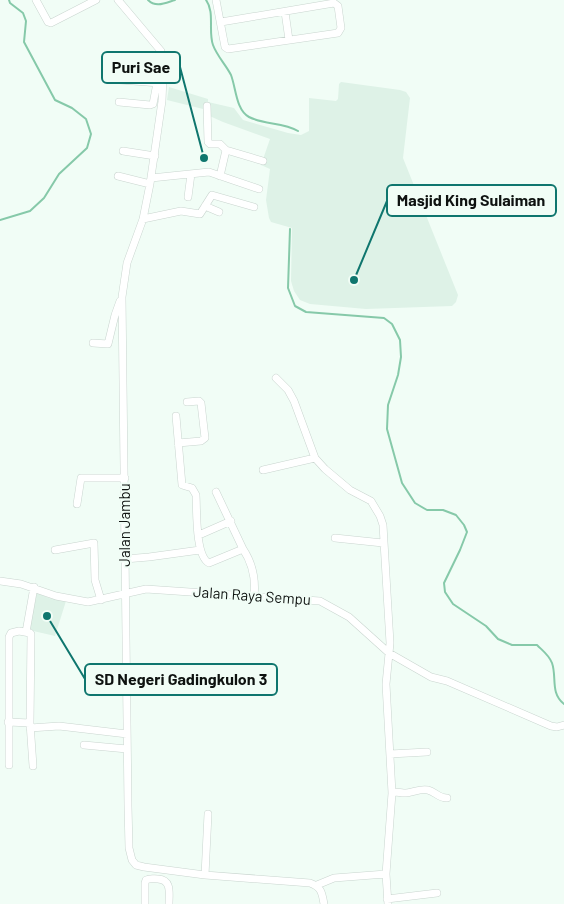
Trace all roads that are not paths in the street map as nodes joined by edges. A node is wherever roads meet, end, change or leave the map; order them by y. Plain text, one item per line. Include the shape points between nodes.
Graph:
1 (36, 0) edge
2 (96, 0) edge
3 (127, 0) edge
4 (216, 0) edge
5 (119, 1) edge
6 (284, 12) junction
7 (221, 22) junction
8 (289, 40) junction
9 (120, 80) dead end
10 (160, 83) junction
11 (119, 102) dead end
12 (208, 106) dead end
13 (226, 150) junction
14 (123, 151) dead end
15 (155, 156) junction
16 (262, 161) dead end
17 (191, 174) junction
18 (118, 176) dead end
19 (220, 176) junction
20 (151, 181) junction
21 (259, 189) dead end
22 (188, 197) dead end
23 (204, 206) junction
24 (254, 207) dead end
25 (219, 212) dead end
26 (142, 220) junction
27 (122, 297) junction
28 (110, 337) junction
29 (93, 343) dead end
30 (122, 350) junction
31 (276, 378) dead end
32 (187, 402) dead end
33 (176, 416) dead end
34 (178, 443) junction
35 (315, 458) junction
36 (264, 470) dead end
37 (125, 478) junction
38 (216, 492) dead end
39 (77, 504) dead end
40 (231, 521) junction
41 (199, 535) junction
42 (335, 538) dead end
43 (383, 542) junction
44 (243, 549) junction
45 (54, 550) dead end
46 (200, 550) junction
47 (125, 559) junction
48 (0, 581) edge
49 (34, 587) junction
50 (125, 593) junction
51 (254, 597) junction
52 (101, 600) junction
53 (26, 632) junction
54 (390, 653) junction
55 (8, 722) junction
56 (30, 725) junction
57 (564, 725) edge
58 (127, 734) junction
59 (84, 745) dead end
60 (127, 749) junction
61 (426, 752) dead end
62 (390, 754) junction
63 (9, 765) dead end
64 (33, 766) dead end
65 (392, 793) junction
66 (447, 798) dead end
67 (208, 814) dead end
68 (164, 870) junction
69 (386, 874) junction
70 (206, 876) junction
71 (164, 879) junction
72 (317, 885) junction
73 (437, 893) dead end
74 (387, 901) edge
75 (145, 904) edge
76 (170, 904) edge
77 (324, 904) edge

1 - 2 street via 51,23
3 - 5 street
4 - 7 street
5 - 10 street, Jalan Jambu via 160,51
6 - 7 street
6 - 8 street
6 - 8 street via 338,6 341,28 338,32
7 - 8 street via 228,50
9 - 10 street
10 - 11 street via 153,104
10 - 15 street, Jalan Jambu
12 - 13 street via 208,142 220,144
13 - 16 street
13 - 19 street
14 - 15 street
15 - 20 street, Jalan Jambu
17 - 19 street via 209,172
17 - 20 street
17 - 22 street
18 - 20 street
19 - 21 street
20 - 26 street, Jalan Jambu
23 - 24 street via 212,195
23 - 25 street
23 - 26 street via 200,214 181,211
26 - 27 street, Jalan Jambu via 129,256
27 - 28 street
27 - 30 street, Jalan Jambu
28 - 29 street via 108,344
28 - 30 street
30 - 37 street, Jalan Jambu
31 - 35 street via 294,401
32 - 34 street via 201,403 205,438
33 - 34 street
34 - 41 street via 182,485 192,488 196,495
35 - 36 street
35 - 43 street via 350,490 371,501 383,524
37 - 39 street via 81,478
37 - 47 street, Jalan Jambu
38 - 40 street
40 - 41 street
40 - 44 street
41 - 46 street
42 - 43 street
43 - 54 street
44 - 46 street via 209,563
44 - 51 street via 254,577
45 - 52 street via 94,544
46 - 47 street
47 - 50 street, Jalan Jambu
48 - 49 street, Jalan Raya Sempu
49 - 52 street, Jalan Raya Sempu via 49,594 88,602
49 - 53 street
50 - 51 street, Jalan Raya Sempu via 146,589
50 - 52 street, Jalan Raya Sempu
50 - 58 street, Jalan Jambu
51 - 54 street, Jalan Raya Sempu via 325,603 350,617
53 - 55 street via 10,634
53 - 56 street via 31,638
54 - 57 street, Jalan Raya Sempu via 431,676 551,726
54 - 62 street via 386,684
55 - 56 street
55 - 63 street
56 - 58 street
56 - 64 street
58 - 60 street, Jalan Jambu
59 - 60 street
60 - 68 street, Jalan Jambu via 128,829 132,860 138,866
61 - 62 street
62 - 65 street
65 - 66 street via 427,790
65 - 69 street
67 - 70 street
68 - 70 street, Jalan Jambu
68 - 71 street
69 - 72 street via 334,878
69 - 74 street
70 - 72 street, Jalan Jambu
71 - 75 street via 146,880
71 - 76 street via 169,885
72 - 77 street
73 - 74 street

